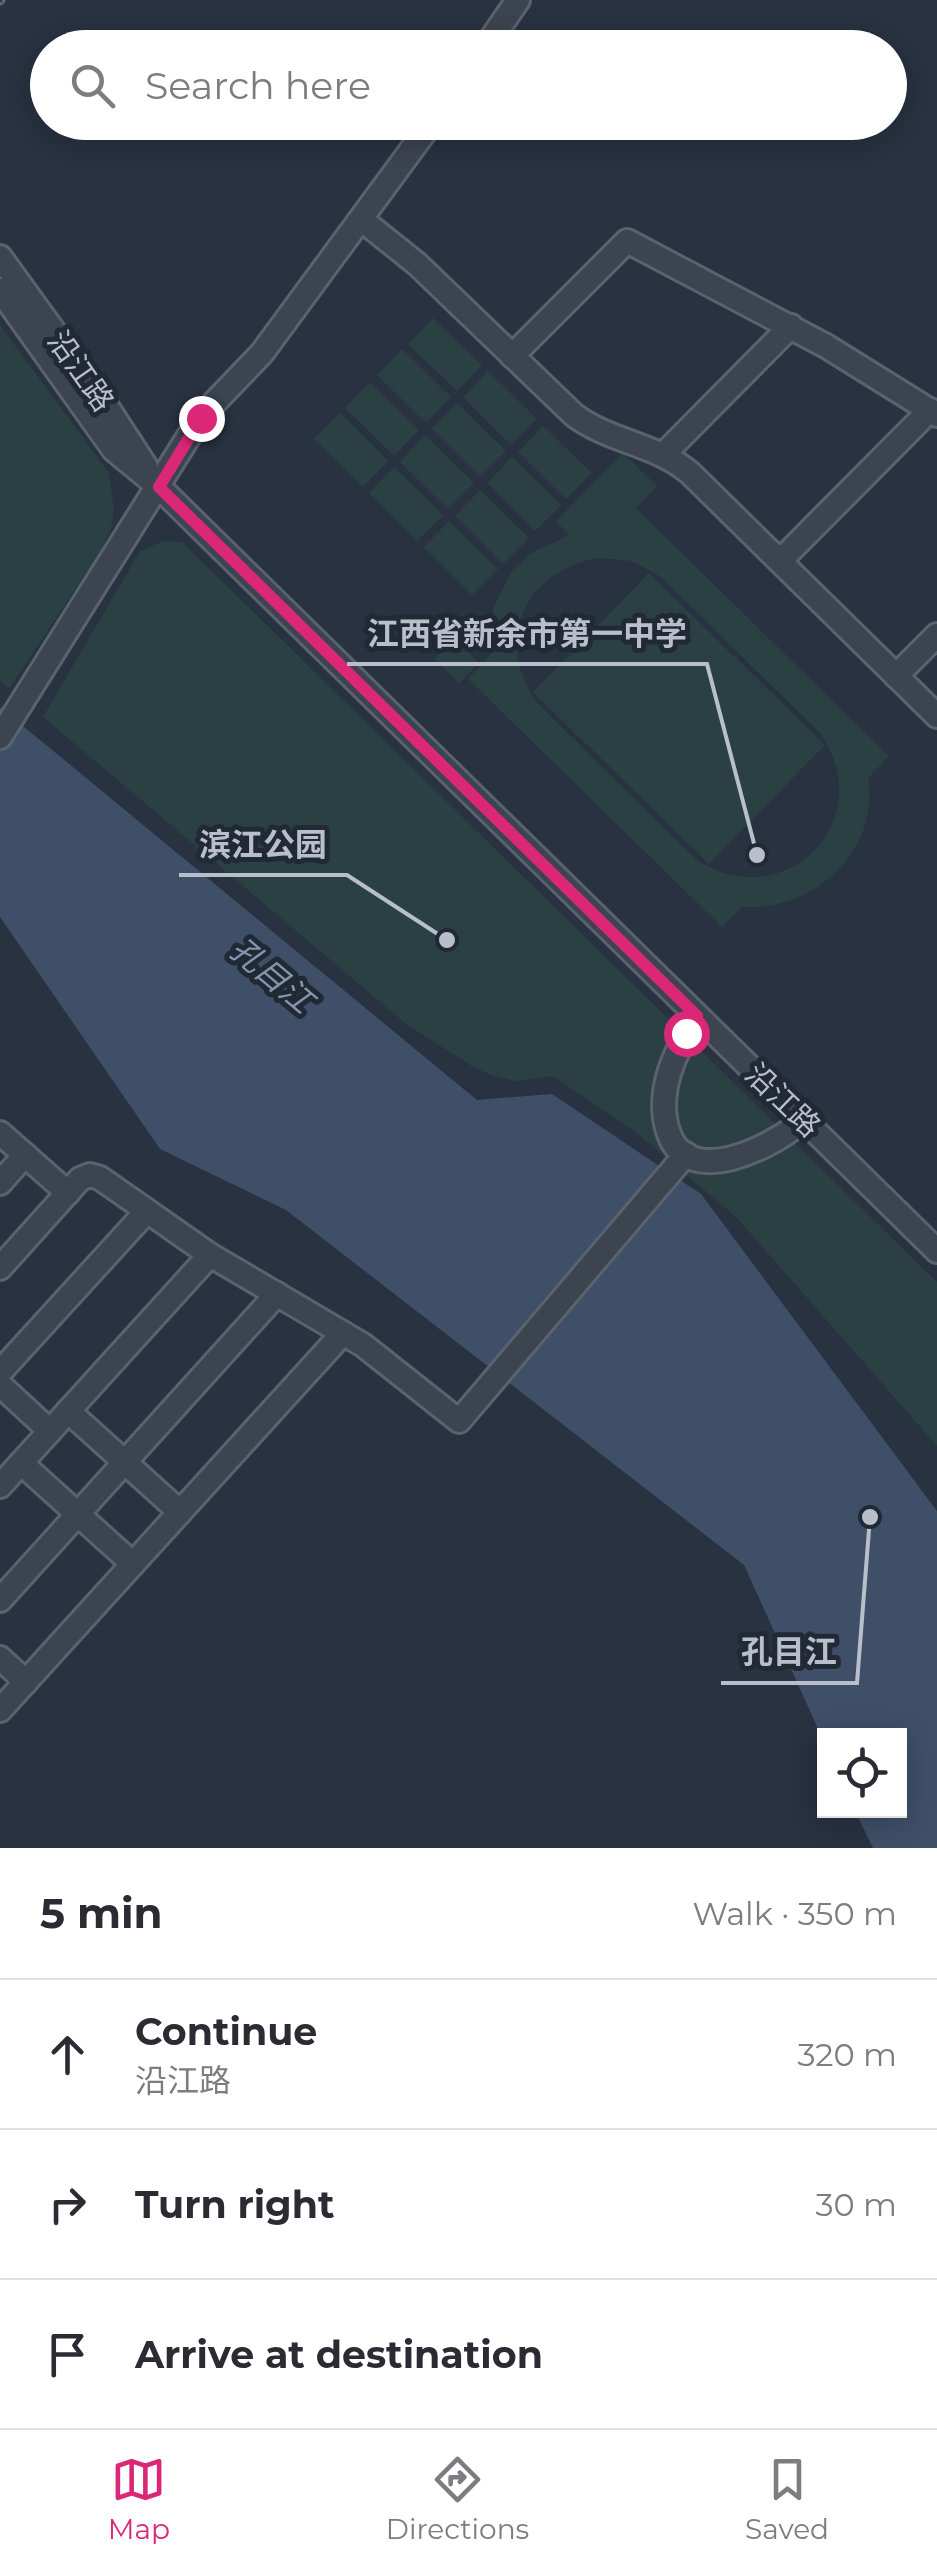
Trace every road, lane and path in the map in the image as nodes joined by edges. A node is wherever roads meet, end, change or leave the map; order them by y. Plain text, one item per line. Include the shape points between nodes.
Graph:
1 (518, 0) edge
2 (497, 30) edge
3 (419, 140) edge
4 (362, 220) junction
5 (0, 257) edge
6 (0, 290) edge
7 (790, 326) junction
8 (512, 356) junction
9 (933, 412) edge
10 (664, 454) junction
11 (159, 487) junction
12 (780, 561) junction
13 (937, 635) edge
14 (896, 676) junction
15 (937, 716) edge
16 (0, 737) edge
17 (697, 1016) junction
18 (803, 1120) junction
19 (0, 1133) edge
20 (25, 1155) junction
21 (675, 1155) junction
22 (0, 1183) edge
23 (68, 1194) junction
24 (146, 1211) junction
25 (937, 1252) edge
26 (210, 1255) junction
27 (0, 1268) edge
28 (277, 1294) junction
29 (343, 1332) junction
30 (0, 1372) edge
31 (0, 1386) edge
32 (68, 1411) junction
33 (50, 1431) junction
34 (125, 1462) junction
35 (21, 1463) junction
36 (0, 1486) edge
37 (180, 1512) junction
38 (78, 1514) junction
39 (133, 1564) junction
40 (0, 1600) edge
41 (0, 1658) edge
42 (26, 1682) junction
43 (0, 1710) edge

1 - 2 street
3 - 4 street
4 - 8 street
4 - 11 street via 262,354 201,418
5 - 11 street, 沿江路
6 - 11 street, 沿江路 via 114,450
7 - 8 street via 627,240
7 - 9 street
7 - 10 street
8 - 10 street via 583,422
9 - 12 street
10 - 12 street
11 - 16 street
11 - 17 street, 沿江路
12 - 14 street
13 - 14 street
14 - 15 street
17 - 18 street, 沿江路
17 - 21 street via 667,1082
18 - 21 street via 774,1143 741,1156
18 - 25 street, 沿江路
19 - 20 street
20 - 22 street
20 - 23 street
21 - 29 street via 453,1416
23 - 24 street via 90,1175
23 - 27 street
24 - 26 street
24 - 30 street
26 - 28 street
26 - 32 street
28 - 29 street
28 - 34 street
29 - 37 street
31 - 33 street
32 - 33 street
32 - 34 street
33 - 35 street
34 - 37 street
34 - 38 street
35 - 36 street
35 - 38 street
37 - 39 street
38 - 39 street
38 - 40 street
39 - 42 street
41 - 42 street
42 - 43 street

